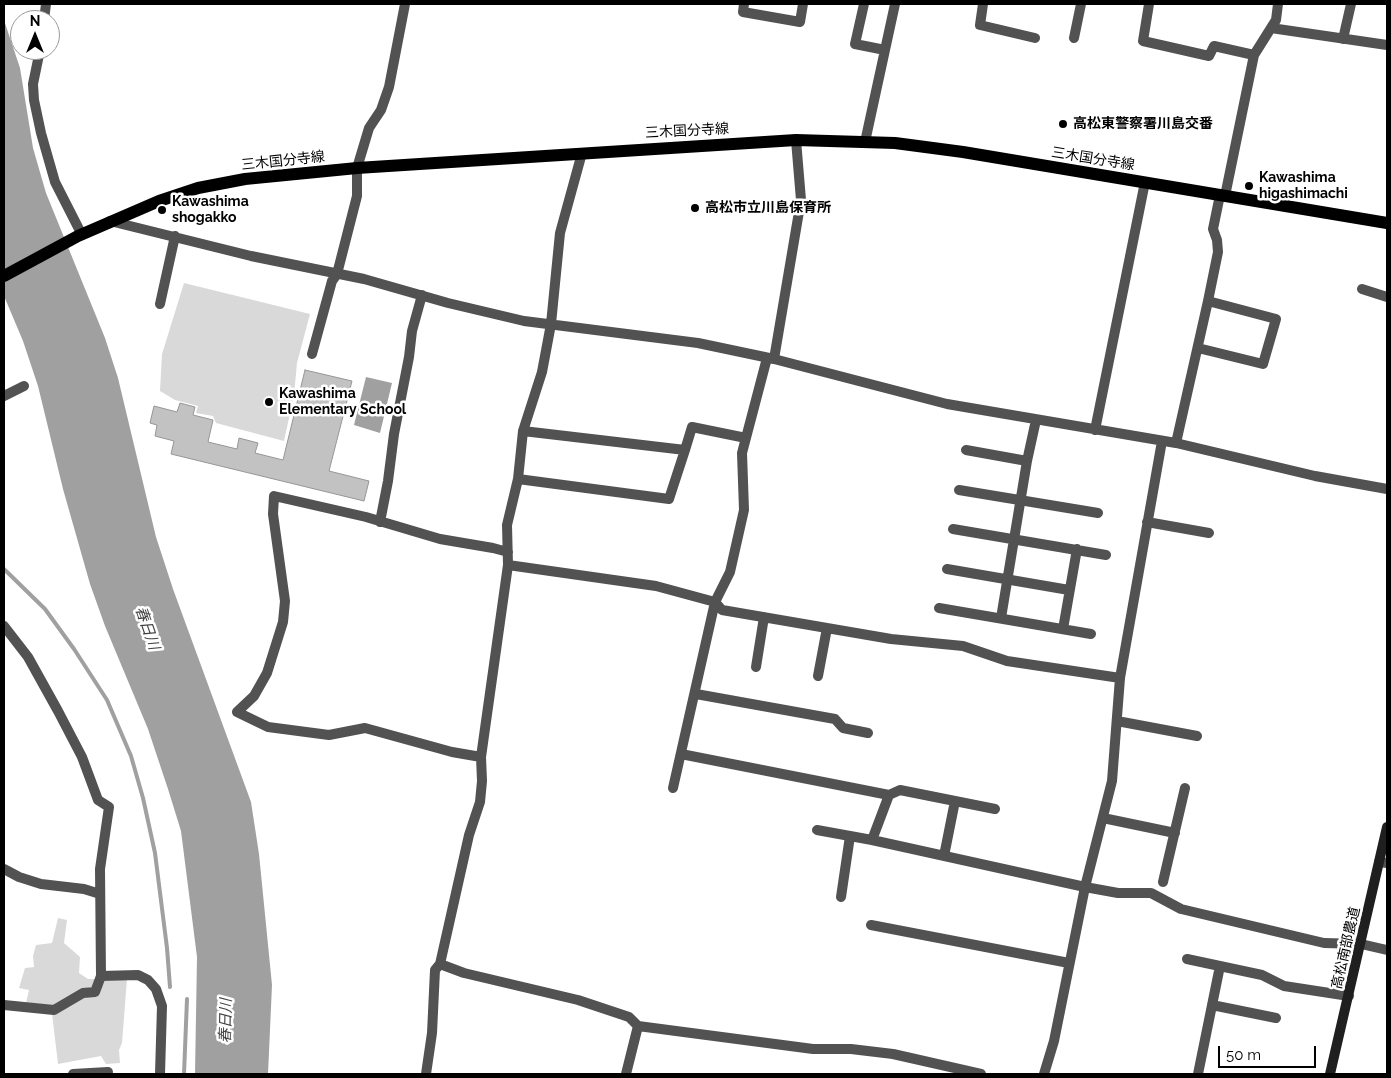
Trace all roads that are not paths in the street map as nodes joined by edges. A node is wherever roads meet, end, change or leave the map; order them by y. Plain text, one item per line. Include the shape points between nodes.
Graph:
1 (405, 4) edge
2 (744, 4) edge
3 (803, 4) edge
4 (864, 4) edge
5 (895, 4) edge
6 (983, 4) edge
7 (1081, 4) edge
8 (1149, 4) edge
9 (1278, 4) edge
10 (1351, 4) edge
11 (1271, 28) junction
12 (1035, 38) dead end
13 (1074, 38) dead end
14 (1343, 39) junction
15 (1387, 45) edge
16 (885, 50) junction
17 (1254, 55) junction
18 (38, 60) edge
19 (796, 140) junction
20 (865, 142) junction
21 (582, 153) junction
22 (357, 168) junction
23 (1145, 182) junction
24 (1222, 196) junction
25 (110, 221) junction
26 (1387, 224) edge
27 (80, 235) junction
28 (176, 236) junction
29 (337, 274) junction
30 (4, 276) edge
31 (1362, 289) dead end
32 (422, 295) junction
33 (1387, 297) edge
34 (1208, 302) junction
35 (160, 304) dead end
36 (551, 324) junction
37 (1198, 348) junction
38 (312, 354) dead end
39 (771, 359) junction
40 (24, 386) dead end
41 (4, 396) edge
42 (1036, 420) junction
43 (1095, 430) junction
44 (523, 431) junction
45 (746, 438) junction
46 (1162, 441) junction
47 (1176, 443) junction
48 (685, 450) junction
49 (966, 450) dead end
50 (1027, 461) junction
51 (518, 479) junction
52 (1387, 489) edge
53 (959, 490) dead end
54 (1021, 500) junction
55 (1098, 513) dead end
56 (380, 522) junction
57 (1147, 522) junction
58 (953, 529) dead end
59 (1209, 533) dead end
60 (1014, 540) junction
61 (1077, 549) junction
62 (508, 552) junction
63 (1106, 555) dead end
64 (508, 565) junction
65 (947, 569) dead end
66 (1008, 579) junction
67 (1069, 590) junction
68 (715, 602) junction
69 (939, 608) dead end
70 (764, 617) junction
71 (1001, 618) junction
72 (4, 626) edge
73 (826, 628) junction
74 (1063, 629) junction
75 (1091, 634) dead end
76 (756, 667) dead end
77 (818, 676) dead end
78 (1120, 678) junction
79 (696, 694) junction
80 (1117, 721) junction
81 (868, 733) dead end
82 (1197, 736) dead end
83 (681, 754) junction
84 (481, 757) junction
85 (673, 788) dead end
86 (1186, 788) dead end
87 (889, 795) junction
88 (954, 801) junction
89 (995, 809) dead end
90 (1103, 818) junction
91 (1387, 827) edge
92 (817, 830) dead end
93 (1175, 833) junction
94 (850, 836) junction
95 (872, 840) junction
96 (944, 856) junction
97 (1383, 863) edge
98 (4, 870) edge
99 (1163, 882) dead end
100 (1085, 887) junction
101 (100, 894) junction
102 (841, 897) dead end
103 (871, 925) dead end
104 (1361, 944) junction
105 (1387, 950) edge
106 (1187, 959) dead end
107 (1070, 963) junction
108 (440, 964) junction
109 (1220, 966) junction
110 (101, 976) junction
111 (1349, 996) junction
112 (4, 1005) edge
113 (1212, 1005) junction
114 (1276, 1018) dead end
115 (638, 1026) junction
116 (108, 1072) dead end
117 (73, 1074) edge
118 (160, 1074) edge
119 (426, 1074) edge
120 (626, 1074) edge
121 (981, 1074) edge
122 (1044, 1074) edge
123 (1198, 1074) edge
124 (1330, 1074) edge

1 - 22 street via 388,87 381,110 369,128
2 - 3 street via 743,12 800,22
4 - 16 street via 855,44
5 - 16 street
6 - 12 street via 980,25
7 - 13 street
8 - 17 street via 1143,40 1209,56 1214,46
9 - 11 street via 1276,20
10 - 14 street
11 - 14 street
11 - 17 street
14 - 15 street
16 - 20 street
17 - 24 street
18 - 27 street via 33,84 41,133 55,182
19 - 20 main road, 三木国分寺線
19 - 21 main road, 三木国分寺線
19 - 39 street via 801,200
20 - 23 main road, 三木国分寺線 via 964,152
21 - 22 main road, 三木国分寺線
21 - 36 street via 560,233
22 - 25 main road, 三木国分寺線 via 245,179 198,188
22 - 29 street via 357,196
23 - 24 main road, 三木国分寺線
23 - 43 street
24 - 26 main road, 三木国分寺線
24 - 34 street via 1213,229 1218,252
25 - 27 main road, 三木国分寺線
25 - 28 street
27 - 30 main road, 三木国分寺線
28 - 29 street
28 - 35 street
29 - 32 street
29 - 38 street via 332,281
31 - 33 street
32 - 36 street via 524,321
32 - 56 street via 412,330
34 - 37 street
34 - 37 street via 1276,319 1263,364
36 - 39 street via 698,343
36 - 44 street via 542,372
37 - 47 street
39 - 42 street via 947,404
39 - 45 street
40 - 41 street
42 - 43 street
42 - 50 street
43 - 46 street
44 - 48 street
44 - 51 street
45 - 48 street via 692,426
45 - 68 street via 742,454 744,510 730,572
46 - 47 street
46 - 57 street
47 - 52 street via 1315,476
48 - 51 street via 669,499
49 - 50 street
50 - 54 street
51 - 62 street via 507,525
53 - 54 street
54 - 55 street
54 - 60 street
56 - 62 street via 440,539
56 - 84 street via 274,496 273,514 285,600 283,622 267,673 254,696 237,712 268,727 329,735 365,728
57 - 59 street
57 - 78 street
58 - 60 street
60 - 61 street
60 - 66 street
61 - 63 street
61 - 67 street
62 - 64 street
64 - 68 street via 656,586
64 - 84 street
65 - 66 street
66 - 67 street
66 - 71 street
67 - 74 street
68 - 70 street via 722,610
68 - 79 street
69 - 71 street
70 - 73 street
70 - 76 street
71 - 74 street
72 - 101 street via 28,657 58,711 82,757 98,800 109,807 100,869
73 - 77 street
73 - 78 street via 891,639 964,646 1007,661
74 - 75 street
78 - 80 street
79 - 81 street via 836,719 843,728
79 - 83 street
80 - 82 street
80 - 90 street via 1112,781
83 - 85 street
83 - 87 street
84 - 108 street via 480,802 469,834
86 - 93 street
87 - 88 street via 900,790
87 - 95 street
88 - 89 street
88 - 96 street
90 - 93 street
90 - 100 street
91 - 97 street, 高松南部農道
92 - 94 street
93 - 99 street
94 - 95 street
94 - 102 street
95 - 96 street
96 - 100 street
97 - 104 street, 高松南部農道
98 - 101 street via 41,884
100 - 104 street via 1118,893 1152,893 1181,909 1324,943
100 - 107 street
101 - 110 street
103 - 107 street
104 - 105 street
104 - 111 street, 高松南部農道
106 - 109 street
107 - 122 street
108 - 115 street via 464,973 578,1000 630,1017
108 - 119 street via 435,970
109 - 111 street via 1262,975 1284,986
109 - 113 street
110 - 112 street via 95,992 83,993 54,1010
110 - 118 street via 138,975 156,989 162,1006
111 - 124 street, 高松南部農道
113 - 114 street
113 - 123 street
115 - 120 street
115 - 121 street via 813,1049 893,1054
116 - 117 street

